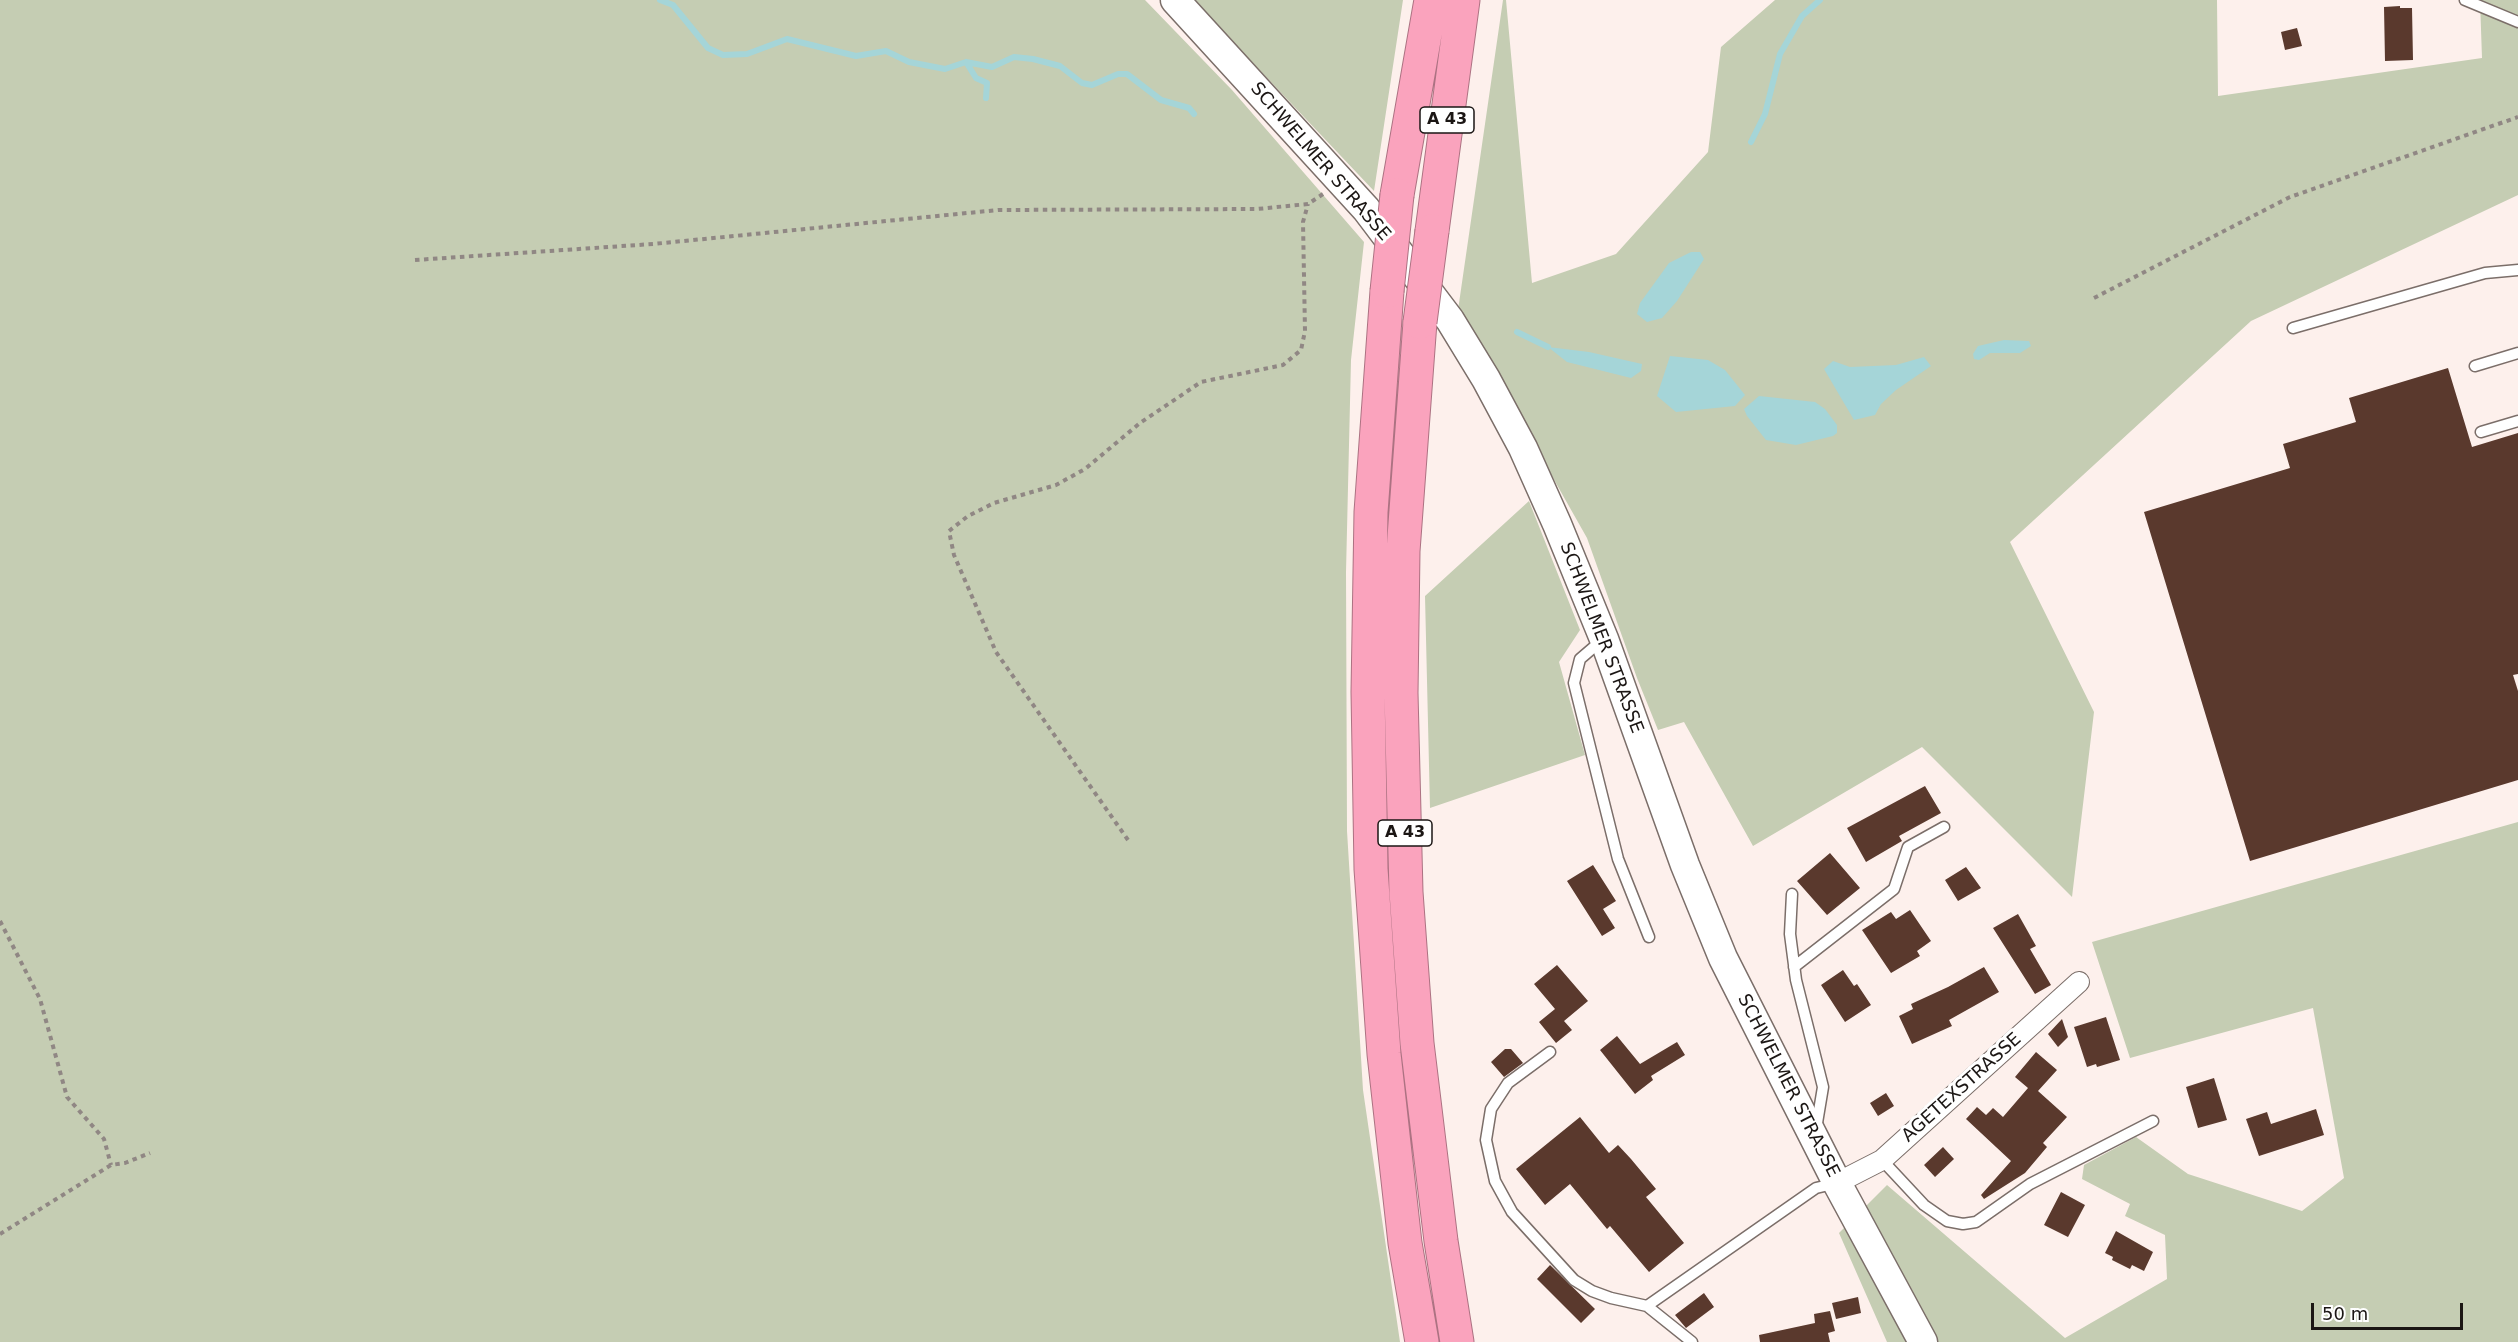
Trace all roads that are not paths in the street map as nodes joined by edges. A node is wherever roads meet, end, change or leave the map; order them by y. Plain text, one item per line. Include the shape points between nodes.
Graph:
1 (1175, 0) edge
2 (1431, 0) edge
3 (1463, 0) edge
4 (2465, 0) edge
5 (2518, 22) edge
6 (2518, 270) edge
7 (2294, 327) dead end
8 (2518, 353) edge
9 (2475, 366) dead end
10 (2518, 421) edge
11 (2481, 432) dead end
12 (1604, 639) junction
13 (1944, 827) dead end
14 (1792, 894) dead end
15 (1649, 937) dead end
16 (1794, 967) junction
17 (2079, 982) dead end
18 (1550, 1052) dead end
19 (2153, 1121) dead end
20 (1814, 1138) junction
21 (1882, 1160) junction
22 (1837, 1183) junction
23 (1647, 1306) junction
24 (1422, 1342) edge
25 (1457, 1342) edge
26 (1692, 1342) edge
27 (1923, 1342) edge

1 - 12 main road, SCHWELMER STRASSE via 1366,209 1450,320 1523,448
2 - 24 highway, A 43, bridge via 1397,195 1387,291 1371,512 1368,692 1371,870 1384,1054 1405,1243
3 - 25 highway, A 43, bridge via 1420,322 1403,563 1401,693 1406,892 1417,1043
4 - 5 lane
6 - 7 lane via 2485,273
8 - 9 lane
10 - 11 lane
12 - 15 lane via 1580,659 1574,683 1618,859
12 - 20 main road, SCHWELMER STRASSE via 1681,854 1723,958
13 - 16 lane via 1908,847 1894,889
14 - 16 lane via 1790,934
16 - 20 lane via 1823,1087
17 - 21 street, AGETEXSTRASSE
18 - 23 lane via 1508,1083 1491,1109 1486,1140 1495,1181 1512,1212 1574,1280 1611,1298
19 - 21 lane via 2030,1184 1976,1222 1963,1224 1947,1221 1924,1205
20 - 22 main road, SCHWELMER STRASSE
21 - 22 street, AGETEXSTRASSE
22 - 23 lane via 1816,1188
22 - 27 main road, SCHWELMER STRASSE
23 - 26 lane

